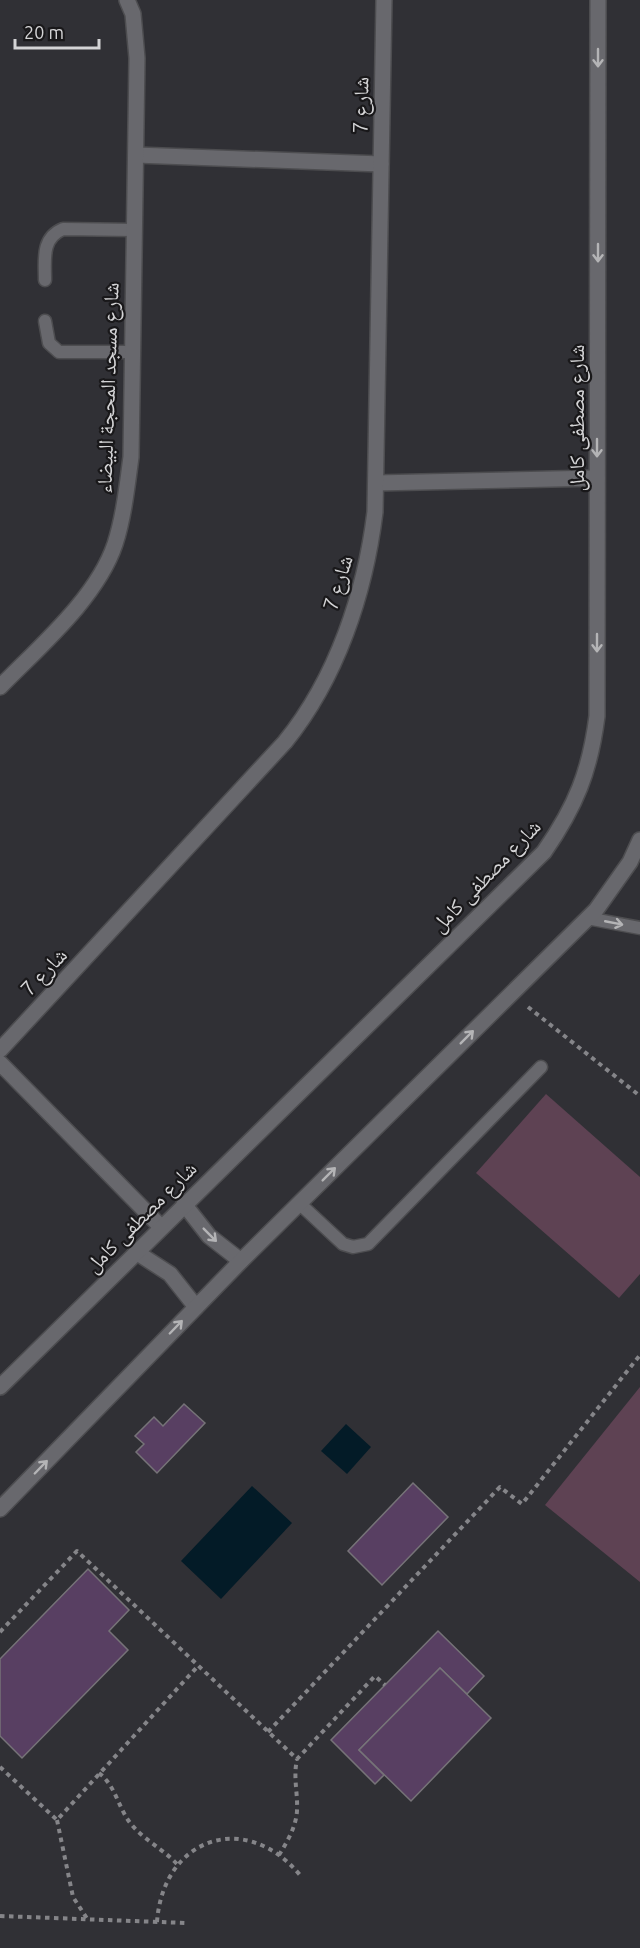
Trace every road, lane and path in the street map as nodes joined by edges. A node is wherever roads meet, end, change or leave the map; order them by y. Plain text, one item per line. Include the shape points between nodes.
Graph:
1 (127, 0) edge
2 (384, 0) edge
3 (598, 0) edge
4 (136, 155) junction
5 (381, 164) junction
6 (134, 230) junction
7 (45, 280) dead end
8 (45, 321) dead end
9 (132, 352) junction
10 (597, 478) junction
11 (376, 483) junction
12 (0, 687) edge
13 (640, 840) edge
14 (587, 918) junction
15 (640, 928) edge
16 (511, 994) junction
17 (0, 1050) edge
18 (0, 1064) edge
19 (541, 1066) dead end
20 (640, 1096) edge
21 (299, 1203) junction
22 (184, 1204) junction
23 (161, 1227) junction
24 (136, 1252) junction
25 (242, 1261) junction
26 (196, 1307) junction
27 (640, 1355) edge
28 (0, 1387) edge
29 (0, 1509) edge
30 (0, 1632) edge
31 (198, 1666) junction
32 (385, 1685) dead end
33 (268, 1732) junction
34 (297, 1759) junction
35 (0, 1767) edge
36 (99, 1773) junction
37 (57, 1820) junction
38 (279, 1855) junction
39 (177, 1864) junction
40 (300, 1875) dead end
41 (0, 1916) edge
42 (88, 1920) junction
43 (157, 1922) junction
44 (186, 1923) dead end

1 - 4 street, شارع مسجد المحجة البيضاء via 134,14 137,58
2 - 5 street, شارع 7
3 -> 10 street, شارع مصطفى كامل
4 - 5 street
4 - 6 street, شارع مسجد المحجة البيضاء
5 - 11 street, شارع 7
6 - 7 lane via 57,231 46,242
6 - 9 street, شارع مسجد المحجة البيضاء
8 - 9 lane via 49,344 58,352
9 - 12 street, شارع مسجد المحجة البيضاء via 131,457 115,545 94,586
10 - 11 street
10 -> 22 street, شارع مصطفى كامل via 597,716 592,753 565,821 544,852 519,878
11 - 17 street, شارع 7 via 365,570 321,693 285,742
13 - 14 street via 630,862
14 -> 15 lane
14 - 16 street
16 - 20 path
21 -> 16 street
18 - 23 street
19 - 21 lane via 368,1244 343,1244
21 - 25 street
22 - 23 street, شارع مصطفى كامل
22 -> 25 street via 209,1236
23 - 24 street, شارع مصطفى كامل
24 - 26 street via 170,1274
24 - 28 street, شارع مصطفى كامل
25 - 26 street
29 -> 26 street
27 - 33 path via 522,1504 500,1487
30 - 31 path via 77,1551
31 - 33 path
31 - 36 path
32 - 34 path via 375,1676
33 - 34 path
34 - 38 path via 293,1775 295,1822
35 - 37 path
36 - 37 path
36 - 39 path via 111,1785 137,1832
37 - 42 path via 73,1897
38 - 39 path via 254,1842 225,1838 209,1842
38 - 40 path
39 - 43 path via 165,1882
41 - 42 path
42 - 43 path
43 - 44 path

